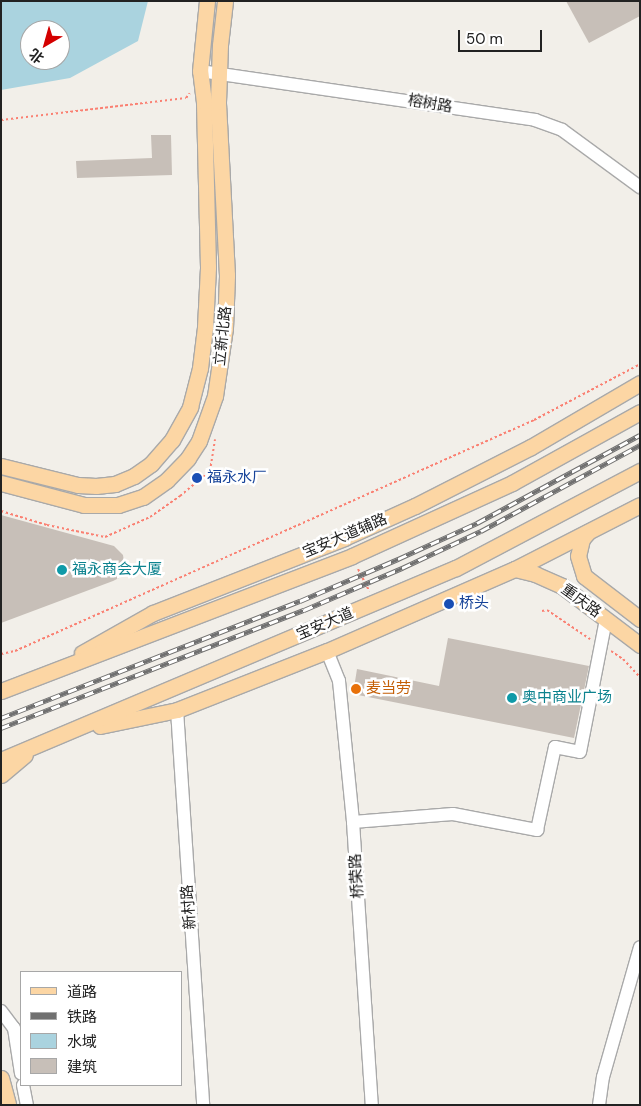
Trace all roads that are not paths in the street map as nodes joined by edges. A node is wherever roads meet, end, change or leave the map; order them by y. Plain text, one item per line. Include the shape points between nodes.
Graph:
1 (207, 1) edge
2 (225, 1) edge
3 (200, 71) junction
4 (219, 72) junction
5 (640, 187) edge
6 (640, 383) edge
7 (640, 412) edge
8 (1, 466) edge
9 (640, 471) edge
10 (1, 483) edge
11 (640, 505) edge
12 (588, 532) junction
13 (515, 569) junction
14 (640, 619) edge
15 (606, 620) junction
16 (640, 645) edge
17 (327, 651) junction
18 (43, 675) junction
19 (9, 685) edge
20 (1, 690) edge
21 (177, 710) junction
22 (62, 735) junction
23 (39, 744) junction
24 (1, 760) edge
25 (1, 774) edge
26 (353, 822) junction
27 (640, 947) edge
28 (1, 1011) edge
29 (20, 1067) edge
30 (1, 1078) edge
31 (23, 1086) edge
32 (8, 1105) edge
33 (27, 1105) edge
34 (203, 1105) edge
35 (372, 1105) edge
36 (599, 1105) edge

1 - 3 main road, 立新北路
2 - 4 main road, 立新北路
3 - 4 street, 榕树路
3 - 8 main road, 立新北路 via 204,102 208,267 205,327 195,390 180,426 151,464 115,484 78,485
4 - 5 street, 榕树路 via 536,120 562,130
4 - 10 main road, 立新北路 via 227,274 225,328 215,396 199,441 168,480 144,497 118,506 84,505
6 - 18 main road, 宝安大道辅路 via 531,447 415,506 344,538 153,613
7 - 18 main road via 512,483 352,556
9 - 22 main road, 宝安大道 via 456,568
11 - 12 main road
12 - 13 main road
12 - 14 main road, 重庆路 via 578,556 584,576
13 - 15 main road, 重庆路 via 549,579
13 - 17 main road
15 - 16 main road, 重庆路
15 - 26 street via 580,752 555,747 538,830 454,814
17 - 21 main road
17 - 26 street, 桥荣路 via 339,681
18 - 19 main road
19 - 20 main road
21 - 22 main road
21 - 34 street, 新村路
22 - 23 main road, 宝安大道
23 - 24 main road, 宝安大道
23 - 25 main road
26 - 35 street, 桥荣路
27 - 36 street via 603,1077
28 - 29 street via 14,1028
30 - 32 main road
31 - 33 street

